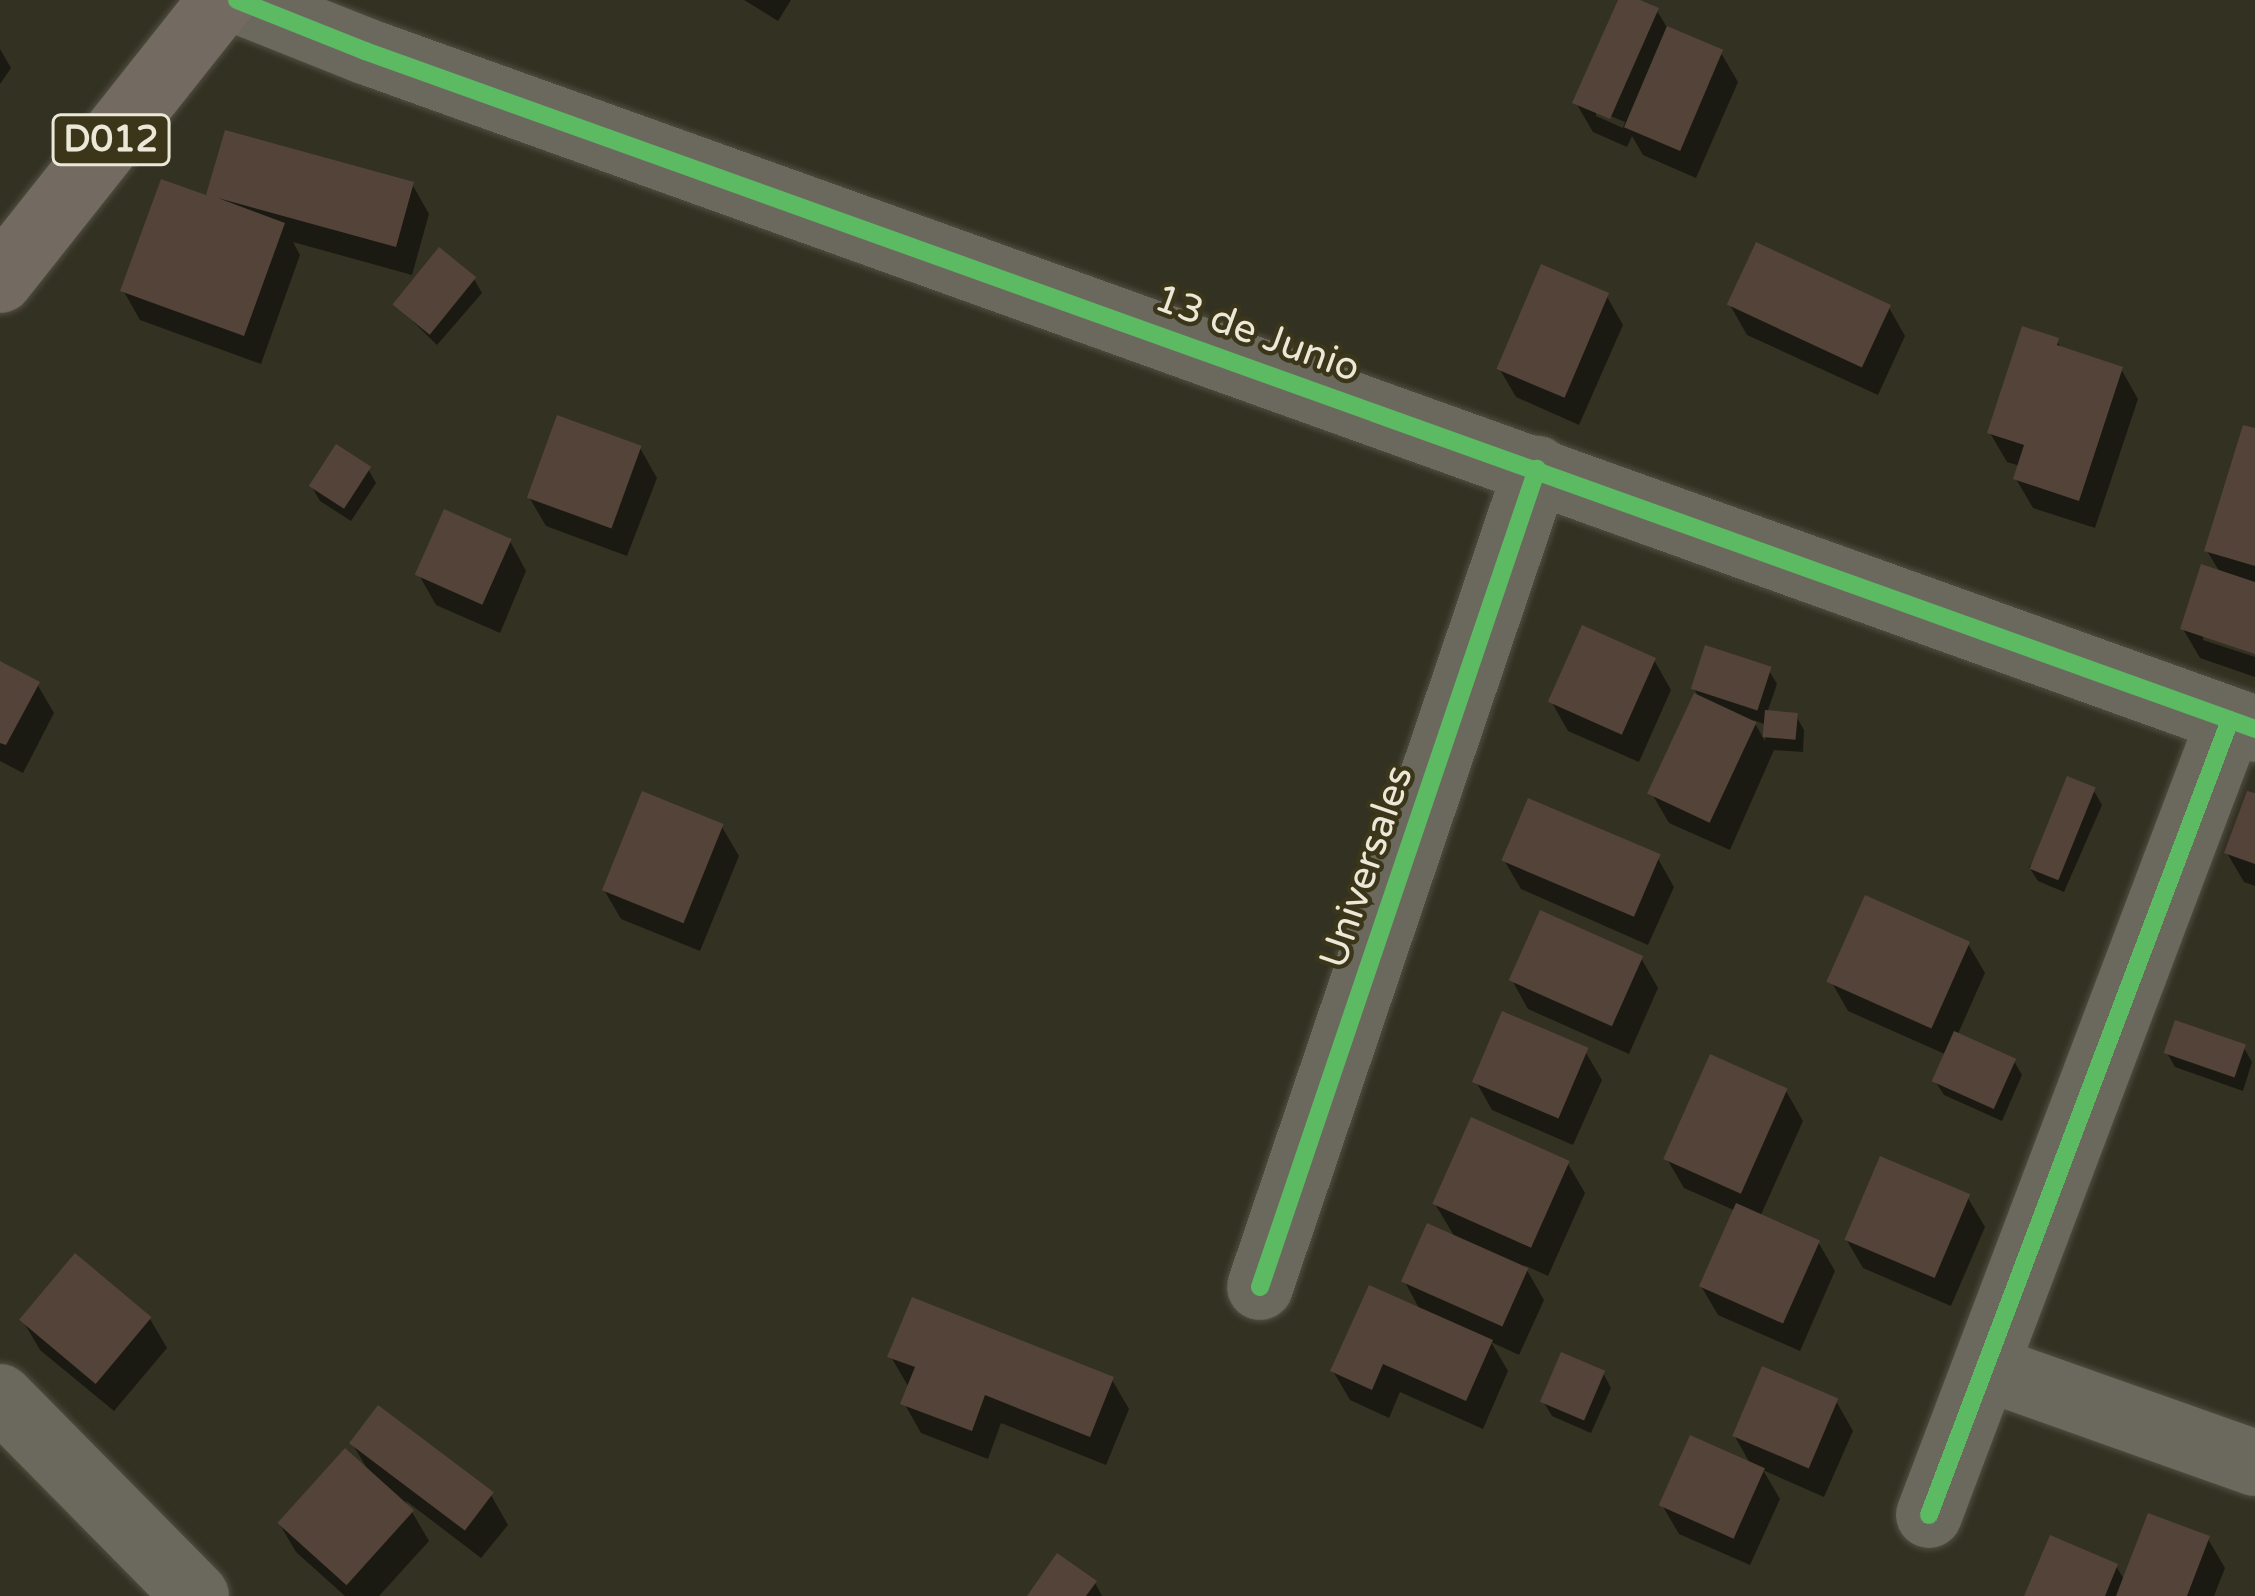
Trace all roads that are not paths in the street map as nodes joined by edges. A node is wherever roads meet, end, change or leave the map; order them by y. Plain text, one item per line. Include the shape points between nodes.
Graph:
1 (222, 0) edge
2 (237, 0) edge
3 (0, 280) edge
4 (1538, 469) junction
5 (2242, 725) edge
6 (1260, 1287) dead end
7 (1987, 1368) junction
8 (0, 1397) edge
9 (2255, 1463) edge
10 (1929, 1515) dead end
11 (196, 1596) edge

1 - 3 main road, D012
2 - 4 street, 13 de Junio
4 - 5 street, 13 de Junio
4 - 6 street, Universales
5 - 7 street
7 - 9 street
7 - 10 street
8 - 11 street

